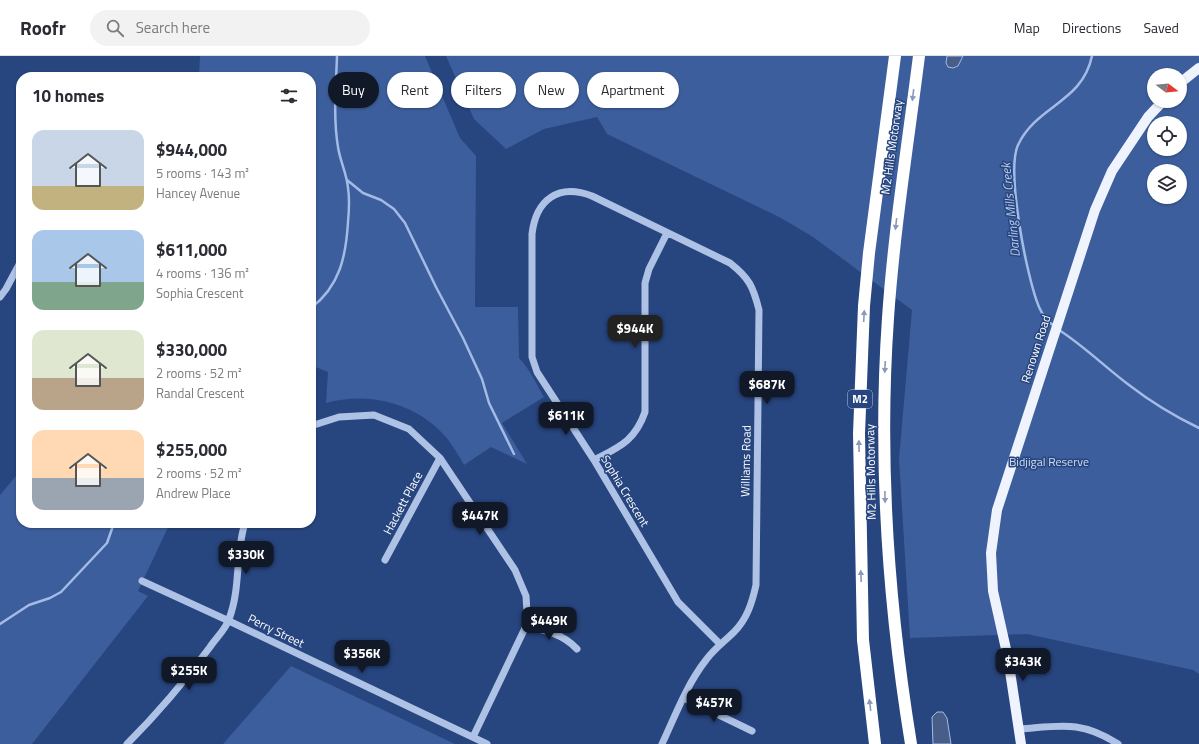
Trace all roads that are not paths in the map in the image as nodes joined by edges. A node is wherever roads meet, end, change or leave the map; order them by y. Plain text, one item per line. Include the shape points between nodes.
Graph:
1 (895, 56) edge
2 (918, 56) edge
3 (1199, 68) edge
4 (1187, 77) edge
5 (1156, 108) edge
6 (549, 198) joint
7 (667, 233) junction
8 (16, 270) edge
9 (0, 297) edge
10 (316, 424) edge
11 (440, 458) junction
12 (594, 460) junction
13 (243, 528) edge
14 (385, 560) dead end
15 (142, 581) dead end
16 (229, 621) junction
17 (526, 626) junction
18 (720, 644) junction
19 (577, 649) dead end
20 (684, 698) junction
21 (1020, 729) junction
22 (752, 731) dead end
23 (473, 737) junction
24 (127, 744) edge
25 (487, 744) edge
26 (662, 744) edge
27 (875, 744) edge
28 (911, 744) edge
29 (1021, 744) edge
30 (1118, 744) edge

27 -> 1 highway, M2 Hills Motorway / M2 via 863,640 859,427 869,253
2 -> 28 highway, M2 Hills Motorway / M2 via 893,248 884,438 888,563
3 - 4 main road
5 - 21 main road, Renown Road via 1112,171 1084,238 1046,364 996,510 991,553 993,591
6 - 7 street, Williams Road via 565,191 579,192
6 - 12 street, Sophia Crescent via 538,209 532,234 532,357 546,388
7 - 12 street via 649,269 645,284 643,419 633,437
7 - 18 street, Williams Road via 730,263 745,274 754,289 759,310 756,585 752,603 743,620 735,632
8 - 9 street
10 - 11 street via 339,417 374,416 409,429
11 - 14 street, Hackett Place
11 - 17 street via 515,570 526,596
12 - 18 street, Sophia Crescent via 678,602
13 - 16 street via 235,599
15 - 16 street, Perry Street
16 - 23 street, Perry Street
16 - 24 street via 157,714
17 - 19 street via 556,634 568,640
17 - 23 street
18 - 20 street, Williams Road via 706,660
20 - 22 street
20 - 26 street, Williams Road
21 - 29 main road, Renown Road
21 - 30 street via 1076,726 1096,732
23 - 25 street, Perry Street

